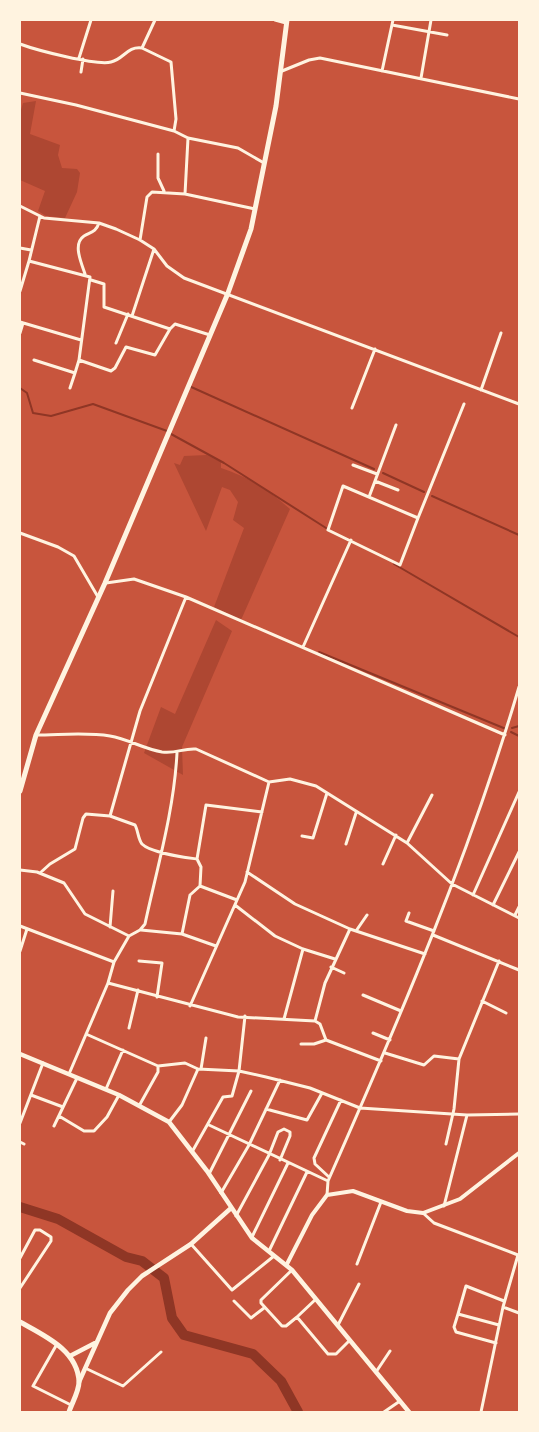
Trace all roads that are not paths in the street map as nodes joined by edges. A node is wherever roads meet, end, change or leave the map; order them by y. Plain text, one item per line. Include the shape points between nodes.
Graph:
1 (91, 20) edge
2 (154, 20) edge
3 (275, 20) edge
4 (431, 20) edge
5 (287, 21) edge
6 (392, 22) edge
7 (428, 32) junction
8 (447, 36) dead end
9 (20, 44) edge
10 (142, 48) junction
11 (78, 58) junction
12 (83, 59) junction
13 (282, 71) junction
14 (382, 71) junction
15 (81, 72) dead end
16 (421, 78) junction
17 (20, 93) edge
18 (519, 100) edge
19 (174, 131) junction
20 (188, 138) junction
21 (158, 154) dead end
22 (264, 163) junction
23 (164, 192) junction
24 (185, 194) junction
25 (20, 206) edge
26 (256, 209) junction
27 (40, 216) junction
28 (99, 224) junction
29 (140, 240) junction
30 (20, 248) edge
31 (154, 249) junction
32 (31, 250) junction
33 (29, 261) junction
34 (85, 274) junction
35 (90, 280) junction
36 (20, 291) edge
37 (228, 293) junction
38 (130, 315) junction
39 (22, 322) edge
40 (170, 329) junction
41 (20, 333) edge
42 (501, 333) dead end
43 (210, 335) junction
44 (81, 340) junction
45 (116, 343) dead end
46 (375, 349) junction
47 (34, 360) dead end
48 (79, 360) junction
49 (74, 372) junction
50 (70, 388) dead end
51 (481, 390) junction
52 (464, 404) dead end
53 (519, 404) edge
54 (352, 408) dead end
55 (396, 425) dead end
56 (353, 464) dead end
57 (377, 474) junction
58 (375, 481) junction
59 (398, 490) dead end
60 (369, 497) junction
61 (418, 518) junction
62 (20, 533) edge
63 (351, 540) junction
64 (105, 584) junction
65 (186, 597) junction
66 (98, 598) junction
67 (303, 647) junction
68 (519, 687) edge
69 (36, 735) junction
70 (505, 735) junction
71 (132, 741) junction
72 (178, 753) junction
73 (269, 782) junction
74 (20, 791) edge
75 (519, 792) edge
76 (327, 793) junction
77 (432, 795) dead end
78 (262, 812) junction
79 (356, 813) junction
80 (110, 816) junction
81 (302, 836) dead end
82 (396, 836) junction
83 (407, 843) junction
84 (346, 844) dead end
85 (160, 852) junction
86 (519, 852) edge
87 (196, 859) junction
88 (383, 864) dead end
89 (20, 870) edge
90 (247, 872) junction
91 (40, 873) junction
92 (452, 884) junction
93 (200, 886) junction
94 (113, 891) dead end
95 (473, 895) junction
96 (237, 900) junction
97 (493, 904) junction
98 (235, 905) junction
99 (519, 907) edge
100 (409, 913) dead end
101 (367, 915) dead end
102 (517, 916) edge
103 (20, 926) edge
104 (110, 927) junction
105 (27, 929) junction
106 (350, 929) junction
107 (140, 930) junction
108 (356, 931) junction
109 (433, 933) junction
110 (182, 934) junction
111 (129, 936) junction
112 (216, 946) junction
113 (303, 949) junction
114 (20, 951) edge
115 (425, 954) junction
116 (335, 959) junction
117 (139, 961) dead end
118 (499, 961) junction
119 (114, 962) junction
120 (331, 967) junction
121 (519, 970) edge
122 (344, 973) dead end
123 (108, 983) junction
124 (138, 990) junction
125 (363, 995) dead end
126 (157, 997) junction
127 (482, 1001) junction
128 (190, 1006) junction
129 (401, 1011) junction
130 (506, 1013) dead end
131 (245, 1016) junction
132 (284, 1019) junction
133 (315, 1021) junction
134 (129, 1028) dead end
135 (373, 1033) dead end
136 (86, 1034) junction
137 (206, 1038) dead end
138 (326, 1040) junction
139 (390, 1040) junction
140 (301, 1044) dead end
141 (123, 1050) junction
142 (385, 1053) junction
143 (20, 1054) edge
144 (459, 1059) junction
145 (381, 1061) junction
146 (42, 1063) junction
147 (158, 1066) junction
148 (200, 1069) junction
149 (239, 1071) junction
150 (69, 1074) junction
151 (77, 1078) junction
152 (280, 1080) junction
153 (106, 1089) junction
154 (251, 1091) dead end
155 (322, 1093) junction
156 (31, 1094) junction
157 (119, 1094) junction
158 (341, 1100) junction
159 (140, 1106) junction
160 (63, 1107) junction
161 (360, 1108) junction
162 (266, 1109) junction
163 (453, 1114) junction
164 (519, 1114) edge
165 (467, 1115) junction
166 (58, 1116) junction
167 (20, 1122) edge
168 (169, 1122) junction
169 (54, 1126) dead end
170 (209, 1126) junction
171 (230, 1136) junction
172 (20, 1142) edge
173 (24, 1144) dead end
174 (446, 1144) dead end
175 (250, 1145) junction
176 (192, 1152) junction
177 (519, 1153) edge
178 (269, 1154) junction
179 (280, 1160) junction
180 (288, 1163) junction
181 (306, 1172) junction
182 (209, 1174) junction
183 (328, 1179) junction
184 (221, 1194) junction
185 (327, 1195) junction
186 (381, 1202) junction
187 (444, 1206) junction
188 (230, 1209) junction
189 (423, 1213) junction
190 (236, 1216) junction
191 (252, 1238) junction
192 (191, 1244) junction
193 (269, 1251) junction
194 (275, 1255) junction
195 (518, 1255) edge
196 (20, 1258) edge
197 (287, 1264) junction
198 (357, 1264) dead end
199 (292, 1270) junction
200 (359, 1284) dead end
201 (20, 1288) edge
202 (316, 1299) junction
203 (234, 1301) dead end
204 (504, 1301) junction
205 (502, 1307) junction
206 (264, 1308) junction
207 (519, 1313) edge
208 (458, 1314) junction
209 (297, 1317) junction
210 (20, 1322) edge
211 (338, 1325) junction
212 (499, 1325) junction
213 (350, 1340) junction
214 (97, 1342) junction
215 (496, 1343) junction
216 (57, 1344) junction
217 (390, 1351) dead end
218 (161, 1352) dead end
219 (70, 1356) junction
220 (85, 1368) junction
221 (376, 1372) junction
222 (79, 1382) junction
223 (400, 1401) junction
224 (71, 1404) junction
225 (69, 1412) edge
226 (384, 1412) edge
227 (409, 1412) edge
228 (480, 1412) edge

1 - 11 street
2 - 10 street
3 - 5 street
4 - 7 street
5 - 13 main road
6 - 7 street
6 - 14 street
7 - 8 street
7 - 16 street
9 - 11 street
10 - 12 street via 130,49 112,62
10 - 19 street via 171,62 176,119
11 - 12 street
12 - 15 street
13 - 14 street via 315,58
13 - 22 main road
14 - 16 street
16 - 18 street
17 - 19 street
19 - 20 street
20 - 22 street via 238,148
20 - 24 street
21 - 23 street via 158,178
22 - 26 main road
23 - 24 street
23 - 29 street via 148,194
24 - 26 street
25 - 27 street
26 - 37 main road
27 - 28 street
27 - 32 street
28 - 29 street
28 - 34 street via 94,232 79,242
29 - 31 street
30 - 32 street
31 - 37 street via 167,266 184,278
31 - 38 street
32 - 33 street
33 - 34 street
33 - 36 street
34 - 35 street
35 - 38 street via 104,284 104,307
35 - 44 street
37 - 43 main road
37 - 46 street
38 - 40 street
38 - 45 street
39 - 41 street
39 - 44 street
40 - 43 street via 175,324
40 - 48 street via 158,353 152,355 126,347 113,370
42 - 51 street
43 - 64 main road
44 - 48 street
46 - 51 street
46 - 54 street
47 - 49 street
48 - 49 street
49 - 50 street
51 - 53 street
52 - 61 street
55 - 57 street
56 - 57 street
57 - 58 street
58 - 59 street
58 - 60 street
60 - 61 street
60 - 63 street via 343,486 328,530
61 - 63 street via 400,565
62 - 66 street via 74,556
63 - 67 street
64 - 65 street via 134,579
64 - 66 main road
65 - 67 street
65 - 71 street via 150,683
66 - 69 main road
67 - 70 street
68 - 70 street
69 - 71 street via 108,736
69 - 74 main road
70 - 92 street
71 - 72 street via 161,752
71 - 80 street
72 - 73 street via 196,749
72 - 85 street
73 - 76 street via 290,779 316,786
73 - 78 street
75 - 95 street
76 - 79 street
76 - 81 street via 313,838
77 - 83 street
78 - 87 street via 206,805
78 - 90 street
79 - 82 street
79 - 84 street
80 - 85 street via 132,822 142,844
80 - 91 street via 86,814 75,849
82 - 83 street
82 - 88 street
83 - 92 street
85 - 87 street
85 - 107 street via 145,924
86 - 97 street
87 - 93 street via 201,867
89 - 91 street
90 - 96 street
90 - 106 street via 295,904
91 - 104 street via 64,883 85,914
92 - 95 street
92 - 109 street
93 - 96 street
93 - 110 street via 190,895
94 - 104 street
95 - 97 street
96 - 98 street
97 - 102 street
98 - 112 street
98 - 113 street via 270,933
99 - 102 street
100 - 109 street via 406,921
101 - 108 street
103 - 105 street
104 - 111 street
105 - 114 street
105 - 119 street
106 - 108 street
106 - 116 street
107 - 110 street
107 - 111 street
108 - 115 street
109 - 115 street
109 - 118 street
110 - 112 street
111 - 119 street
112 - 128 street
113 - 116 street
113 - 132 street
115 - 129 street
116 - 120 street
117 - 126 street via 162,962
118 - 121 street
118 - 127 street
119 - 123 street
120 - 122 street
120 - 133 street
123 - 124 street
123 - 136 street
124 - 126 street
124 - 134 street
125 - 129 street
126 - 128 street
127 - 130 street
127 - 144 street
128 - 131 street
129 - 139 street
131 - 132 street
131 - 149 street
132 - 133 street
133 - 138 street via 320,1024
135 - 139 street
136 - 141 street
136 - 150 street
137 - 148 street
138 - 140 street
138 - 145 street
139 - 142 street
141 - 147 street
141 - 153 street
142 - 144 street via 424,1065 434,1056
142 - 145 street
143 - 146 main road
144 - 163 street
145 - 161 street
146 - 150 main road
146 - 156 street
147 - 148 street via 185,1063
147 - 159 street
148 - 149 street
148 - 168 street via 182,1105
149 - 152 street
149 - 170 street via 232,1096 223,1097
150 - 151 main road
151 - 153 main road
151 - 160 street
152 - 155 street
152 - 162 street
153 - 157 main road
154 - 171 street
155 - 158 street
155 - 162 street via 307,1120
156 - 160 street
156 - 167 street
157 - 159 main road
157 - 166 street via 107,1117 94,1131 84,1131
158 - 161 street
158 - 183 street via 314,1158
159 - 168 main road
160 - 166 street
161 - 163 street
161 - 183 street
162 - 175 street
163 - 165 street
163 - 174 street
164 - 165 street
165 - 187 street
166 - 169 street
168 - 176 main road
170 - 171 street
170 - 176 street
171 - 175 street
171 - 182 street
172 - 173 street
175 - 178 street
175 - 184 street
176 - 182 main road
177 - 187 street via 460,1200
178 - 179 street
178 - 179 street via 278,1132 287,1130 290,1136
178 - 190 street
179 - 180 street
180 - 181 street
180 - 191 street
181 - 183 street
181 - 193 street
182 - 184 main road
183 - 185 street
184 - 188 main road
185 - 186 street via 353,1190
185 - 197 street via 312,1215
186 - 189 street
186 - 198 street
187 - 189 street
188 - 190 main road
188 - 192 main road
189 - 195 street via 434,1223
190 - 191 main road
191 - 193 main road
192 - 194 street via 232,1290
192 - 214 main road via 142,1276 128,1290 110,1312
193 - 194 main road
194 - 197 main road
195 - 204 street
196 - 201 street via 35,1230 51,1237
197 - 199 main road
199 - 202 main road
199 - 206 street via 261,1300
200 - 211 street
202 - 209 street
202 - 211 main road
203 - 206 street via 251,1318
204 - 205 street
204 - 208 street via 466,1286
205 - 207 street
205 - 212 street
206 - 209 street via 282,1326
208 - 212 street
208 - 215 street via 454,1327 456,1332
209 - 213 street via 331,1355
210 - 216 main road
211 - 213 main road
212 - 215 street
213 - 221 main road
214 - 219 main road
214 - 220 main road
215 - 228 street
216 - 219 main road
216 - 224 street via 33,1386
217 - 221 street
218 - 220 street via 122,1386
219 - 222 main road
220 - 222 main road
221 - 223 main road
222 - 224 main road
223 - 226 street
223 - 227 main road
224 - 225 main road

